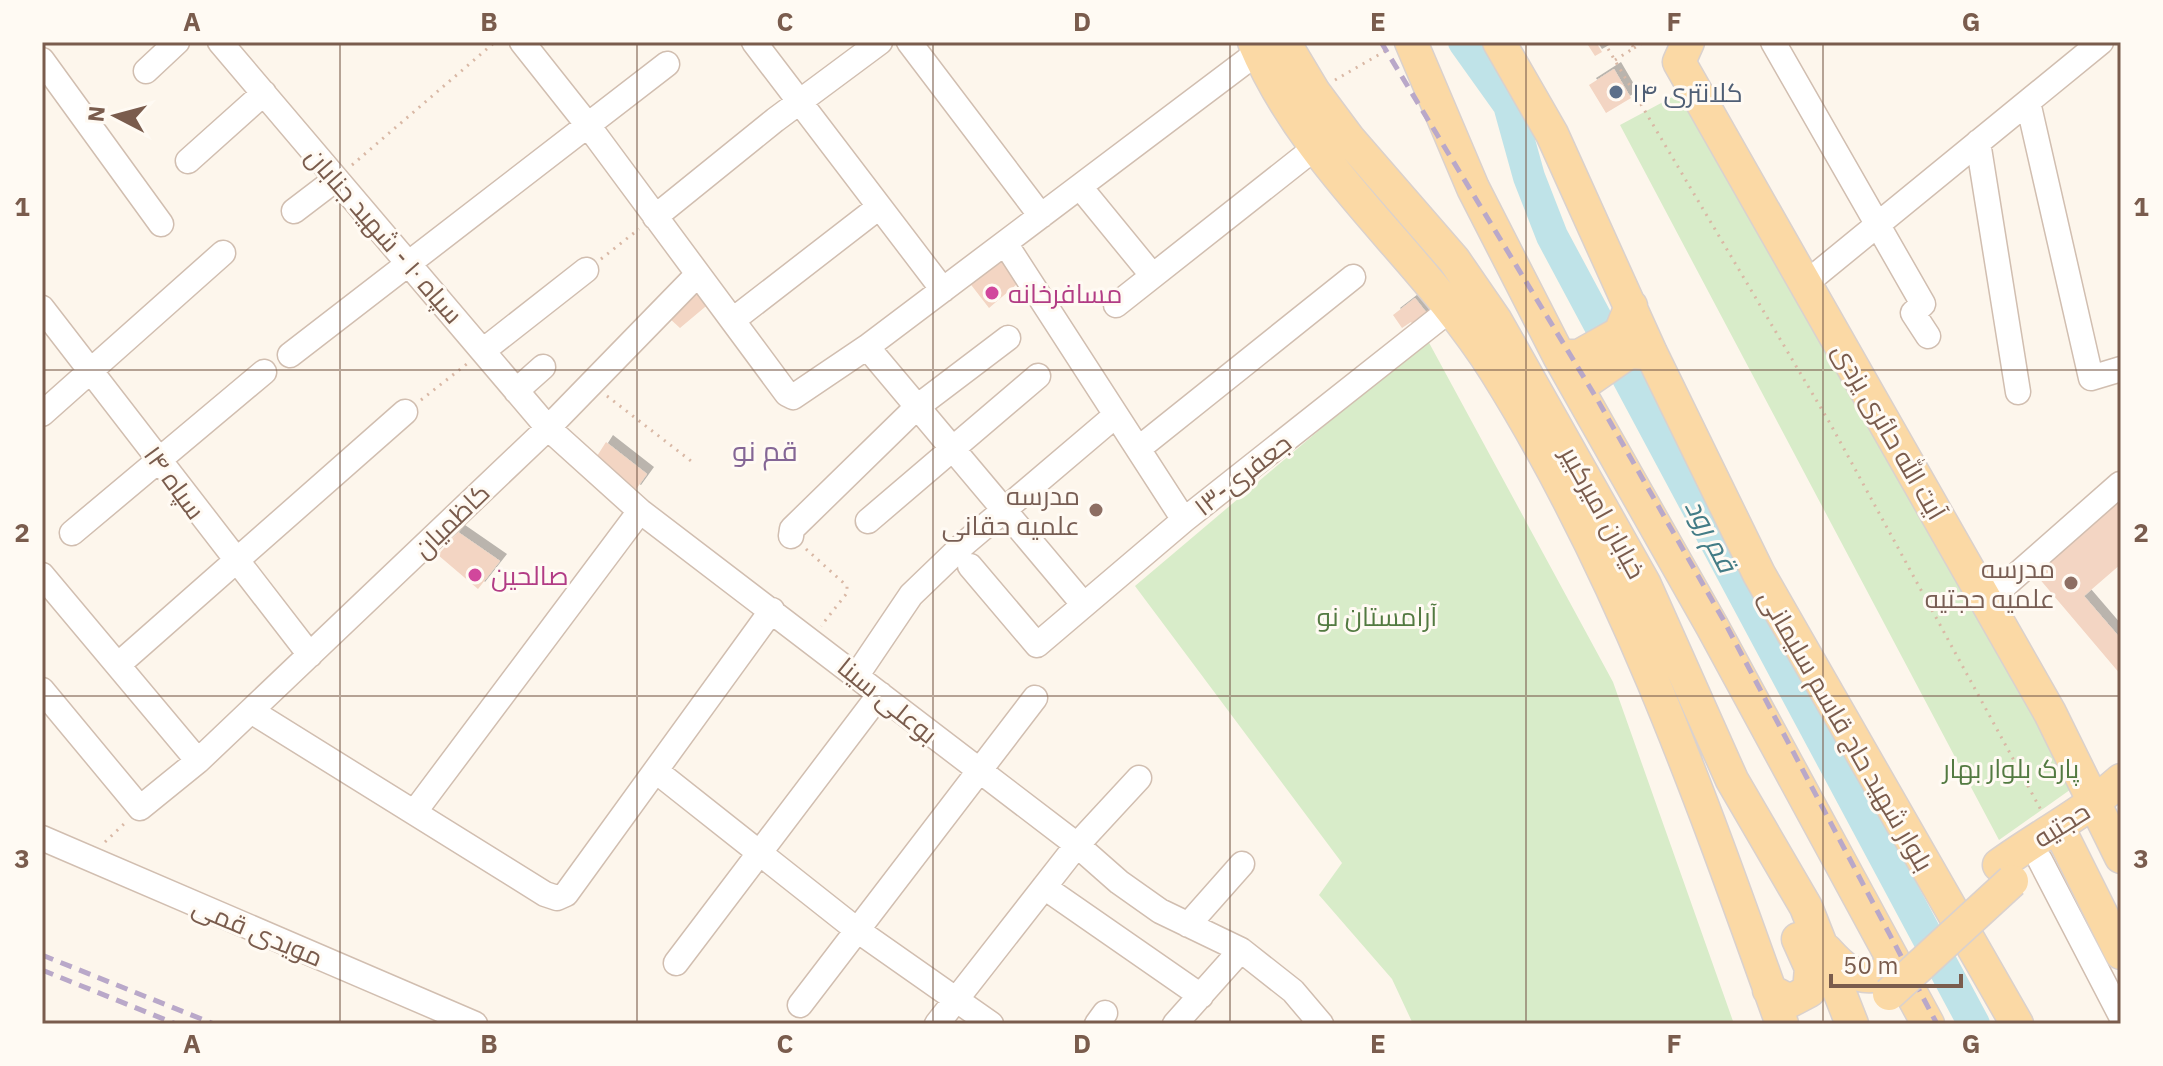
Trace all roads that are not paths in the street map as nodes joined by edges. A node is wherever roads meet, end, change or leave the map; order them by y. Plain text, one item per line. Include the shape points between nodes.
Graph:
1 (177, 42) edge
2 (220, 42) edge
3 (522, 42) edge
4 (754, 42) edge
5 (880, 42) edge
6 (909, 42) edge
7 (1499, 42) edge
8 (1707, 42) edge
9 (1773, 42) edge
10 (2101, 42) edge
11 (2116, 42) edge
12 (1265, 45) edge
13 (1400, 46) edge
14 (2121, 48) edge
15 (1684, 52) edge
16 (42, 60) edge
17 (667, 64) dead end
18 (146, 71) dead end
19 (264, 93) junction
20 (2028, 102) junction
21 (800, 103) junction
22 (587, 124) junction
23 (1978, 142) junction
24 (1316, 147) junction
25 (188, 161) dead end
26 (336, 179) junction
27 (1080, 187) junction
28 (879, 207) junction
29 (294, 211) dead end
30 (1041, 216) junction
31 (655, 217) junction
32 (161, 224) dead end
33 (1876, 226) junction
34 (1005, 243) junction
35 (223, 253) dead end
36 (409, 264) junction
37 (586, 270) road end
38 (698, 274) junction
39 (1152, 275) junction
40 (1353, 277) dead end
41 (1805, 284) junction
42 (943, 290) junction
43 (1116, 305) dead end
44 (42, 308) edge
45 (1452, 308) junction
46 (733, 320) junction
47 (1632, 336) junction
48 (1928, 336) dead end
49 (1008, 338) dead end
50 (867, 347) junction
51 (484, 350) junction
52 (290, 355) dead end
53 (543, 367) dead end
54 (1576, 369) junction
55 (2121, 369) edge
56 (92, 371) junction
57 (264, 372) dead end
58 (1038, 376) dead end
59 (516, 391) junction
60 (2018, 392) dead end
61 (917, 407) junction
62 (405, 412) road end
63 (42, 414) edge
64 (1116, 415) junction
65 (548, 428) junction
66 (952, 448) junction
67 (1138, 449) junction
68 (158, 458) junction
69 (2120, 484) edge
70 (1004, 509) junction
71 (640, 511) junction
72 (1184, 520) junction
73 (868, 521) dead end
74 (72, 533) dead end
75 (791, 536) road end
76 (235, 562) junction
77 (970, 566) dead end
78 (42, 575) edge
79 (1987, 601) junction
80 (1084, 605) junction
81 (772, 610) junction
82 (310, 655) junction
83 (119, 664) junction
84 (857, 675) junction
85 (42, 690) edge
86 (880, 694) junction
87 (1035, 698) dead end
88 (251, 711) junction
89 (198, 761) junction
90 (656, 771) junction
91 (978, 771) junction
92 (1139, 778) dead end
93 (1732, 780) junction
94 (2121, 780) edge
95 (2093, 805) junction
96 (416, 810) junction
97 (42, 838) edge
98 (2051, 842) junction
99 (1077, 845) junction
100 (759, 849) junction
101 (2121, 857) edge
102 (1242, 864) dead end
103 (1044, 887) junction
104 (1188, 925) junction
105 (857, 930) junction
106 (1824, 948) junction
107 (1241, 950) junction
108 (2121, 953) edge
109 (676, 963) dead end
110 (1884, 985) junction
111 (1769, 990) junction
112 (1201, 996) junction
113 (956, 999) junction
114 (800, 1005) dead end
115 (2121, 1016) edge
116 (1180, 1022) edge
117 (475, 1024) edge
118 (937, 1024) edge
119 (991, 1024) edge
120 (1321, 1024) edge
121 (1782, 1024) edge
122 (1852, 1024) edge
123 (1862, 1024) edge
124 (1928, 1024) edge
125 (2017, 1024) edge

1 - 18 street
2 - 19 street, سپاه ۱۰ - شهید جنابان
3 - 22 street
4 - 21 street
5 - 21 street
6 - 30 street
7 - 47 main road, بلوار شهید حاج قاسم سلیمانی via 1552,134
8 - 15 street
9 - 33 street
10 - 20 street
11 - 14 street
12 - 24 main road, خیابان امیرکبیر via 1287,109
12 - 27 street
12 - 93 main road, خیابان امیرکبیر via 1314,92 1454,260 1496,321 1644,583
13 - 54 main road
15 - 41 main road, آیت الله‌ حائری‌ یزدی
16 - 32 street
17 - 22 street
19 - 25 street
19 - 26 street, سپاه ۱۰ - شهید جنابان
20 - 23 street
20 - 55 street via 2091,378
21 - 28 street
21 - 31 street
22 - 31 street
22 - 36 street
23 - 33 street
23 - 60 street
24 - 39 street
24 - 45 main road, خیابان امیرکبیر
26 - 29 street
26 - 36 street, سپاه ۱۰ - شهید جنابان
27 - 30 street
27 - 39 street
28 - 42 street
28 - 46 street
30 - 34 street
31 - 38 street
33 - 41 street
33 - 48 street via 1923,304 1913,313
34 - 42 street
34 - 64 street
35 - 56 street
36 - 51 street, سپاه ۱۰ - شهید جنابان
36 - 52 street
37 - 51 street
38 - 46 street
38 - 65 street, کاظمیان
39 - 43 street
40 - 67 street
41 - 79 main road, آیت الله‌ حائری‌ یزدی
42 - 50 street
44 - 56 street, سپاه ۱۴
45 - 72 street, جعفری-۱۳
45 - 111 main road, خیابان امیرکبیر via 1535,433 1621,602 1662,698
46 - 50 street via 793,397
47 - 54 main road
47 - 125 main road, بلوار شهید حاج قاسم سلیمانی via 1759,574
49 - 61 street
50 - 61 street
51 - 59 street, سپاه ۱۰ - شهید جنابان
53 - 59 street
54 - 124 main road
56 - 63 street
56 - 68 street, سپاه ۱۴
57 - 68 street
58 - 66 street
59 - 65 street, سپاه ۱۰ - شهید جنابان
61 - 66 street
61 - 75 street via 822,498
62 - 76 street
64 - 67 street
64 - 70 street
65 - 71 street, بوعلی سینا
65 - 82 street, کاظمیان
66 - 70 street
66 - 73 street
67 - 72 street
68 - 74 street
68 - 76 street, سپاه ۱۴
69 - 79 street
70 - 80 street
70 - 84 street via 911,595
71 - 81 street, بوعلی سینا
71 - 96 street
72 - 80 street, جعفری-۱۳
76 - 82 street, سپاه ۱۴
76 - 83 street
77 - 80 street, جعفری-۱۳ via 1037,645
78 - 83 street
79 - 95 main road, آیت الله‌ حائری‌ یزدی via 2050,713
81 - 84 street, بوعلی سینا
81 - 90 street
82 - 88 street, کاظمیان
83 - 89 street
84 - 86 street, بوعلی سینا
85 - 89 street, کاظمیان via 140,808
86 - 91 street, بوعلی سینا
86 - 100 street
87 - 91 street
88 - 89 street, کاظمیان
88 - 96 street
90 - 96 street via 566,894 557,898
90 - 100 street
91 - 99 street, بوعلی سینا
91 - 105 street
92 - 99 street
93 - 106 main road, خیابان امیرکبیر
93 - 111 main road via 1813,979 1799,999 1780,998
94 - 95 main road, حجتیه
95 - 98 main road, حجتیه
95 - 101 main road, آیت الله‌ حائری‌ یزدی
97 - 117 street, مویدی قمی
98 - 108 main road
98 - 110 main road, حجتیه via 2005,873
98 - 115 street
99 - 103 street
99 - 104 street, بوعلی سینا via 1119,882
100 - 105 street
100 - 109 street
102 - 104 street
103 - 112 street
103 - 113 street
104 - 107 street, بوعلی سینا
105 - 113 street
105 - 114 street
106 - 110 main road via 1850,973
106 - 122 main road, خیابان امیرکبیر
107 - 112 street
107 - 120 street, بوعلی سینا via 1293,991
110 - 123 main road, حجتیه
111 - 121 main road, خیابان امیرکبیر
112 - 116 street
113 - 118 street
113 - 119 street

